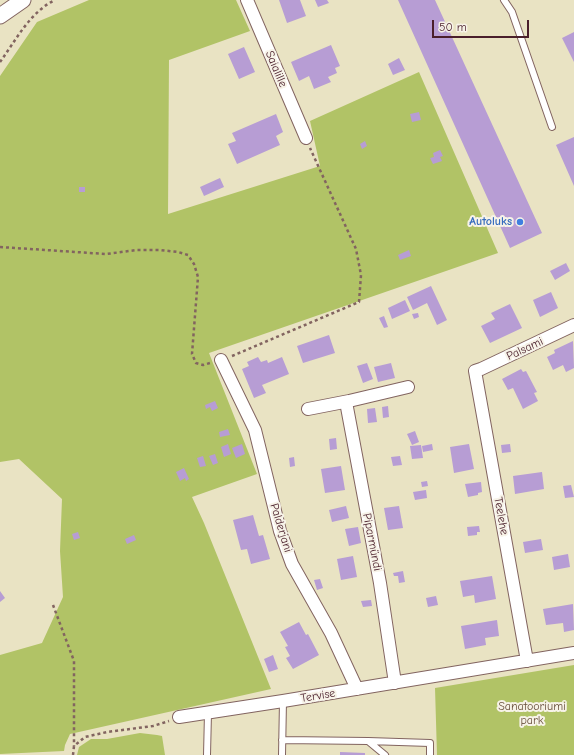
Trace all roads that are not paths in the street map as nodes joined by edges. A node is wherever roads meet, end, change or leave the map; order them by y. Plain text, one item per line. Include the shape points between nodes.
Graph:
1 (23, 0) edge
2 (247, 0) edge
3 (504, 0) edge
4 (0, 16) edge
5 (552, 127) dead end
6 (306, 138) road end
7 (574, 325) edge
8 (222, 360) road end
9 (475, 371) joint
10 (408, 387) dead end
11 (346, 402) junction
12 (308, 409) dead end
13 (574, 653) edge
14 (527, 661) junction
15 (395, 683) junction
16 (357, 689) junction
17 (283, 702) junction
18 (208, 713) junction
19 (179, 717) road end
20 (282, 740) junction
21 (368, 741) junction
22 (207, 755) edge
23 (282, 755) edge
24 (385, 755) edge
25 (430, 755) edge

1 - 4 street
2 - 6 street, Saialille
3 - 5 lane via 512,12
7 - 9 street, Palsami
8 - 16 street, Palderjani via 255,430 280,531 292,564 331,633
9 - 14 street, Teelehe
10 - 11 street
11 - 12 street
11 - 15 street, Piparmündi via 380,583
13 - 14 street, Tervise
14 - 15 street, Tervise
15 - 16 street, Tervise
16 - 17 street, Tervise
17 - 18 street, Tervise
17 - 20 lane
18 - 19 street, Tervise
18 - 22 lane
20 - 21 lane
20 - 23 lane
21 - 24 lane
21 - 25 lane via 430,743

